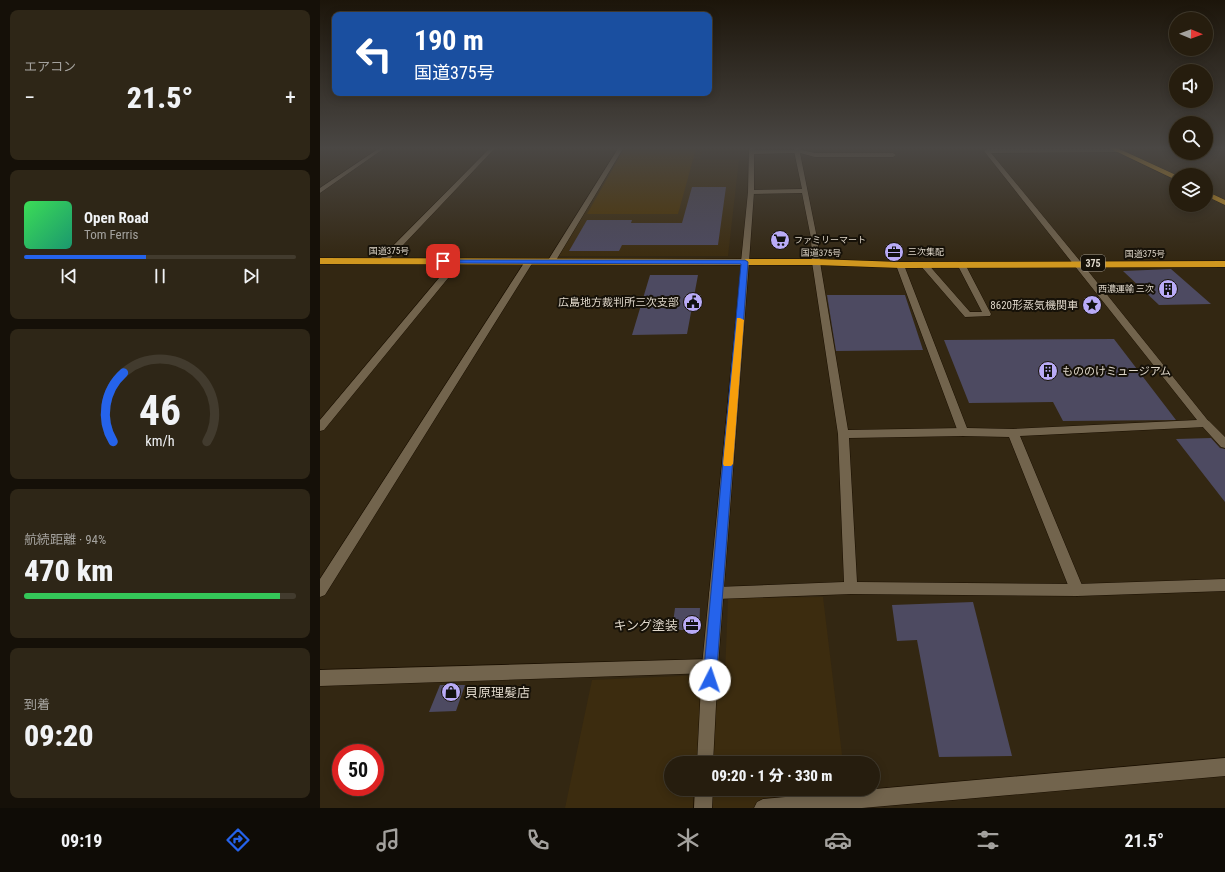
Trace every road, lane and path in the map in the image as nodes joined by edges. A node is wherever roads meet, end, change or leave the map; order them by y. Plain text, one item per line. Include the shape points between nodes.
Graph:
1 (457, 185) edge
2 (599, 185) edge
3 (751, 185) edge
4 (803, 185) edge
5 (1014, 185) edge
6 (804, 191) junction
7 (751, 192) junction
8 (1213, 197) edge
9 (1225, 203) edge
10 (320, 261) edge
11 (383, 261) junction
12 (458, 261) junction
13 (529, 262) junction
14 (551, 262) junction
15 (745, 262) junction
16 (816, 262) junction
17 (1077, 263) junction
18 (961, 264) junction
19 (1225, 264) edge
20 (900, 265) junction
21 (924, 265) junction
22 (1205, 423) junction
23 (320, 427) edge
24 (963, 432) junction
25 (1013, 433) junction
26 (843, 434) junction
27 (1225, 444) edge
28 (1225, 585) edge
29 (851, 588) junction
30 (1077, 590) junction
31 (320, 591) edge
32 (716, 593) junction
33 (710, 666) junction
34 (320, 678) edge
35 (705, 756) edge
36 (1225, 768) edge
37 (704, 796) edge
38 (703, 808) edge
39 (763, 808) edge

1 - 11 street
2 - 14 street
3 - 7 street
4 - 6 street
5 - 17 street
6 - 7 street
6 - 16 street via 814,238
7 - 15 street
8 - 9 highway
10 - 11 highway, 国道375号 / 375
11 - 12 highway, 国道375号 / 375
12 - 13 highway, 国道375号 / 375
12 - 23 street
13 - 14 highway, 国道375号 / 375
13 - 31 street
14 - 15 highway, 国道375号 / 375
15 - 16 highway, 国道375号 / 375
15 - 32 street
16 - 20 highway, 国道375号 / 375
16 - 26 street
17 - 18 highway, 国道375号 / 375
17 - 19 highway, 国道375号 / 375
17 - 22 street
18 - 21 highway, 国道375号 / 375
18 - 21 street via 987,314 968,315
20 - 21 highway, 国道375号 / 375
20 - 24 street
22 - 25 street
22 - 27 street
24 - 25 street
24 - 26 street
25 - 30 street
26 - 29 street
28 - 30 street
29 - 30 street
29 - 32 street
32 - 33 street
33 - 34 street
33 - 35 street
36 - 39 street
37 - 38 street

